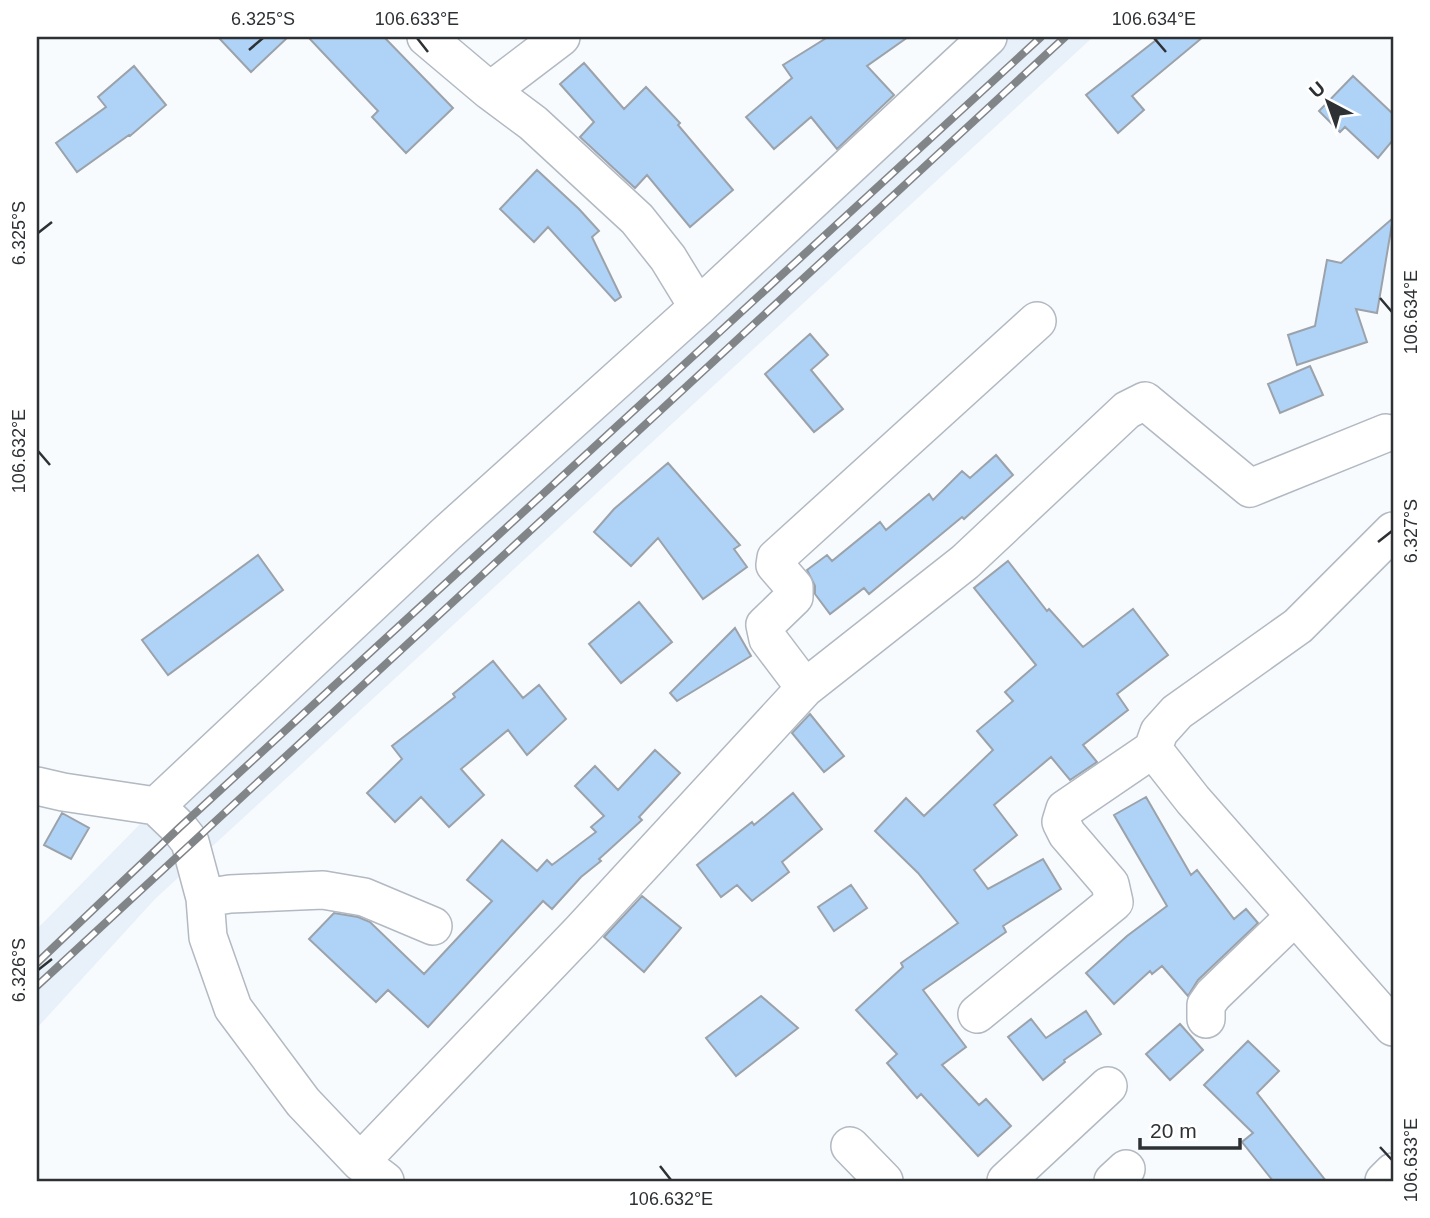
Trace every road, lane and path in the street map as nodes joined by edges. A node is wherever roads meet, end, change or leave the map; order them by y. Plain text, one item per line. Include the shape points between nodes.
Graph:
1 (426, 37) edge
2 (561, 37) edge
3 (988, 37) edge
4 (490, 91) junction
5 (698, 307) junction
6 (1037, 321) dead end
7 (1391, 433) edge
8 (1393, 531) edge
9 (805, 688) junction
10 (1153, 749) junction
11 (37, 786) edge
12 (156, 806) junction
13 (205, 898) junction
14 (1295, 916) junction
15 (433, 926) dead end
16 (977, 1014) dead end
17 (1206, 1019) dead end
18 (1393, 1027) edge
19 (1108, 1086) dead end
20 (850, 1146) dead end
21 (373, 1172) edge
22 (1393, 1172) edge
23 (884, 1181) edge
24 (1006, 1181) edge
25 (1384, 1181) edge

1 - 4 street
2 - 4 street
3 - 5 street
4 - 5 street via 533,123 637,219
5 - 12 street via 436,543
6 - 9 street via 776,558 775,565 794,587 794,597 765,625 768,639
7 - 9 street via 1250,488 1145,401 1127,410 965,562
8 - 10 street via 1298,625 1177,712 1159,732
9 - 21 street via 581,931
10 - 14 street
10 - 16 street via 1065,809 1061,822 1110,884 1114,902
11 - 12 street
12 - 13 street via 191,842
13 - 15 street via 323,890 365,897
13 - 21 street via 208,937 233,1008 303,1102
14 - 17 street via 1213,995 1206,1005
14 - 18 street
19 - 24 street
20 - 23 street
22 - 25 street

